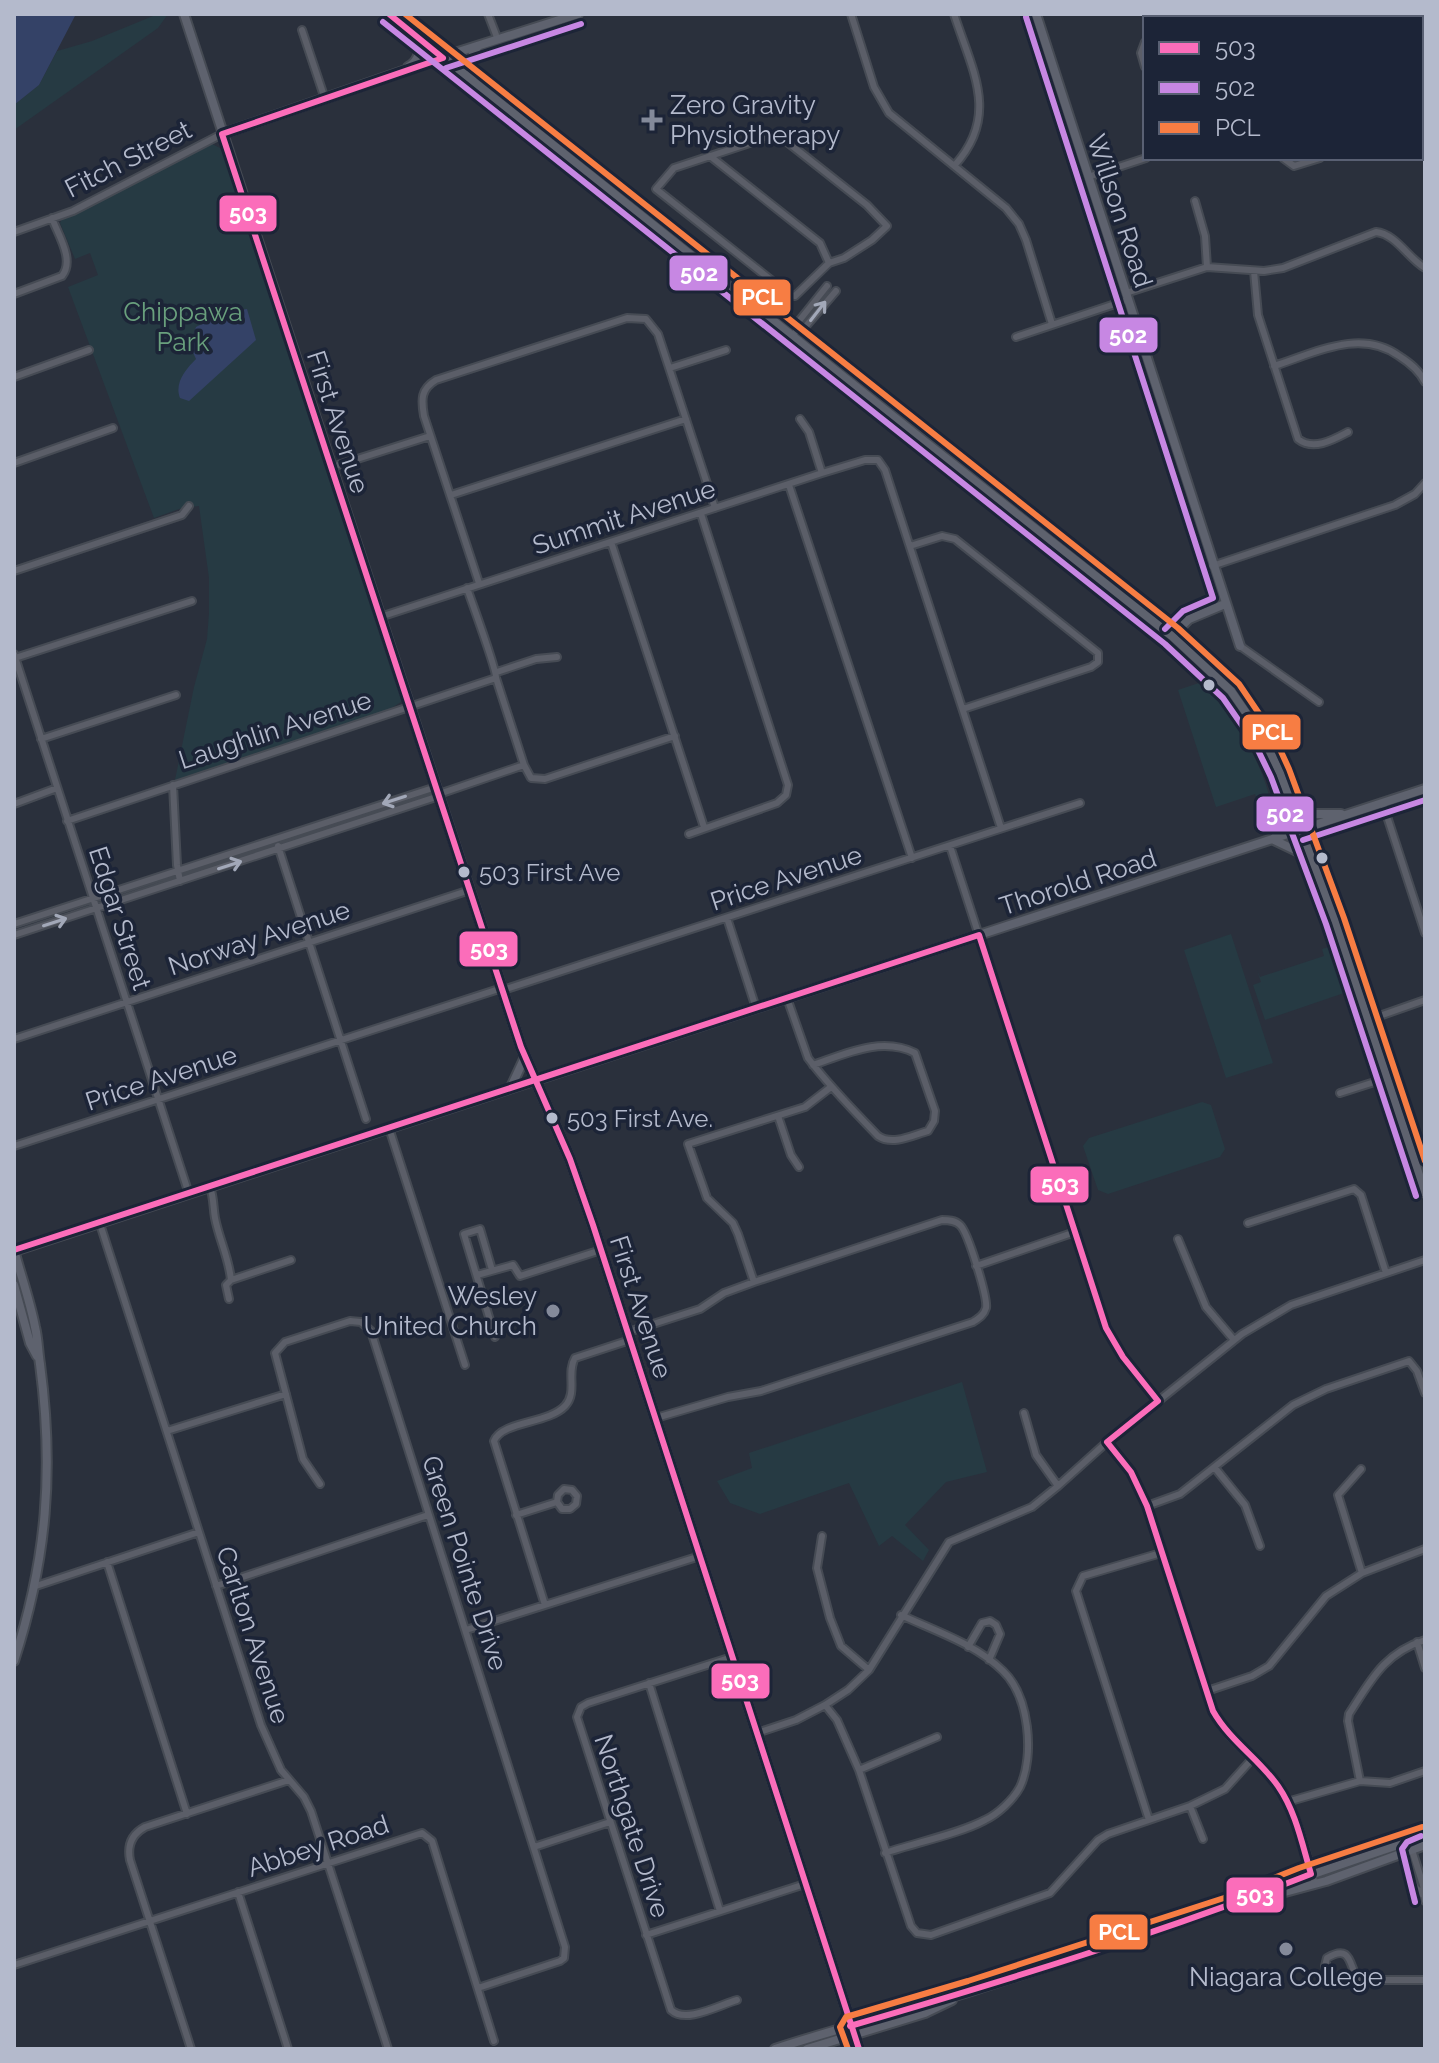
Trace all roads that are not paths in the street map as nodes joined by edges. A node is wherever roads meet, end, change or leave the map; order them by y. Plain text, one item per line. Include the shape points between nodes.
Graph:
1 (184, 14) edge
2 (389, 14) edge
3 (488, 14) edge
4 (578, 14) edge
5 (851, 14) edge
6 (954, 14) edge
7 (1036, 14) edge
8 (302, 30) dead end
9 (418, 35) junction
10 (498, 40) junction
11 (478, 46) junction
12 (443, 58) junction
13 (386, 78) junction
14 (475, 84) junction
15 (325, 99) junction
16 (222, 134) junction
17 (710, 156) junction
18 (1143, 159) edge
19 (1286, 160) edge
20 (1314, 160) edge
21 (955, 165) junction
22 (1088, 177) junction
23 (1195, 201) dead end
24 (52, 218) junction
25 (14, 232) edge
26 (829, 263) junction
27 (1207, 267) junction
28 (1425, 268) edge
29 (822, 270) junction
30 (1254, 271) junction
31 (827, 286) junction
32 (14, 294) edge
33 (1126, 297) junction
34 (1052, 324) junction
35 (795, 332) junction
36 (1016, 337) dead end
37 (89, 350) dead end
38 (726, 350) dead end
39 (1274, 366) junction
40 (670, 368) junction
41 (14, 377) edge
42 (1425, 382) edge
43 (686, 419) junction
44 (800, 419) dead end
45 (113, 428) dead end
46 (1348, 432) dead end
47 (430, 436) junction
48 (14, 463) edge
49 (332, 467) junction
50 (822, 473) junction
51 (1425, 483) edge
52 (789, 485) junction
53 (451, 495) junction
54 (189, 506) dead end
55 (715, 508) junction
56 (701, 514) junction
57 (611, 542) junction
58 (910, 546) junction
59 (1212, 566) junction
60 (14, 571) edge
61 (479, 583) junction
62 (467, 588) junction
63 (192, 601) dead end
64 (1225, 604) junction
65 (380, 617) junction
66 (1172, 636) junction
67 (1240, 646) joint
68 (15, 656) edge
69 (557, 657) dead end
70 (497, 675) junction
71 (176, 695) dead end
72 (1319, 702) dead end
73 (409, 707) junction
74 (963, 709) junction
75 (675, 736) junction
76 (41, 739) junction
77 (524, 765) junction
78 (1280, 773) junction
79 (173, 785) junction
80 (57, 788) junction
81 (1425, 789) edge
82 (438, 792) junction
83 (1080, 803) dead end
84 (14, 804) edge
85 (1383, 804) junction
86 (352, 814) junction
87 (1352, 814) junction
88 (67, 821) junction
89 (355, 824) junction
90 (704, 827) junction
91 (1001, 828) junction
92 (1300, 831) junction
93 (689, 834) dead end
94 (275, 839) junction
95 (1271, 841) junction
96 (950, 846) junction
97 (279, 849) junction
98 (912, 858) junction
99 (1314, 867) junction
100 (177, 871) junction
101 (180, 881) junction
102 (470, 890) junction
103 (93, 899) junction
104 (96, 909) junction
105 (727, 918) junction
106 (1423, 918) edge
107 (14, 924) edge
108 (1425, 933) edge
109 (14, 935) edge
110 (979, 935) junction
111 (309, 943) junction
112 (502, 989) junction
113 (787, 998) junction
114 (1425, 1000) edge
115 (126, 1002) junction
116 (756, 1008) junction
117 (1368, 1020) junction
118 (14, 1039) edge
119 (340, 1040) junction
120 (525, 1057) junction
121 (813, 1065) junction
122 (1387, 1078) junction
123 (535, 1079) junction
124 (511, 1087) junction
125 (831, 1087) junction
126 (1340, 1093) dead end
127 (158, 1100) junction
128 (778, 1116) junction
129 (366, 1119) dead end
130 (389, 1128) junction
131 (14, 1146) edge
132 (799, 1167) dead end
133 (1421, 1167) edge
134 (210, 1187) junction
135 (1425, 1193) edge
136 (189, 1194) junction
137 (1248, 1223) dead end
138 (100, 1224) junction
139 (1075, 1232) junction
140 (1178, 1239) dead end
141 (601, 1250) junction
142 (14, 1251) edge
143 (291, 1260) dead end
144 (1425, 1260) edge
145 (976, 1266) junction
146 (492, 1270) junction
147 (1386, 1273) junction
148 (477, 1275) junction
149 (231, 1280) junction
150 (754, 1282) junction
151 (14, 1285) edge
152 (229, 1299) dead end
153 (629, 1336) junction
154 (495, 1337) dead end
155 (1234, 1340) junction
156 (39, 1361) junction
157 (465, 1365) dead end
158 (1425, 1393) edge
159 (286, 1394) junction
160 (1158, 1401) junction
161 (1024, 1413) dead end
162 (656, 1418) junction
163 (167, 1431) junction
164 (1107, 1442) junction
165 (1215, 1468) junction
166 (1361, 1469) dead end
167 (320, 1484) dead end
168 (1058, 1486) junction
169 (557, 1502) dead end
170 (1147, 1506) junction
171 (428, 1515) junction
172 (516, 1515) junction
173 (199, 1532) junction
174 (822, 1536) dead end
175 (1260, 1546) dead end
176 (1425, 1549) edge
177 (1161, 1553) junction
178 (700, 1556) junction
179 (107, 1562) junction
180 (1362, 1573) junction
181 (36, 1586) junction
182 (216, 1586) junction
183 (545, 1605) junction
184 (901, 1615) junction
185 (466, 1630) junction
186 (1421, 1641) edge
187 (968, 1647) junction
188 (732, 1657) junction
189 (989, 1660) junction
190 (14, 1661) edge
191 (1425, 1668) edge
192 (869, 1670) junction
193 (649, 1683) junction
194 (1207, 1691) junction
195 (825, 1705) junction
196 (757, 1733) junction
197 (937, 1737) dead end
198 (1252, 1759) junction
199 (859, 1770) junction
200 (1425, 1771) edge
201 (289, 1780) junction
202 (1360, 1781) junction
203 (1287, 1802) junction
204 (1190, 1806) junction
205 (187, 1814) junction
206 (1149, 1820) junction
207 (610, 1822) junction
208 (1425, 1836) edge
209 (1203, 1839) dead end
210 (1425, 1845) edge
211 (534, 1847) junction
212 (1407, 1851) junction
213 (885, 1853) junction
214 (329, 1864) junction
215 (1311, 1874) junction
216 (805, 1884) junction
217 (1315, 1884) junction
218 (238, 1892) junction
219 (1424, 1897) edge
220 (1227, 1907) junction
221 (720, 1911) junction
222 (149, 1921) junction
223 (646, 1935) junction
224 (14, 1965) edge
225 (1358, 1980) junction
226 (1425, 1980) edge
227 (478, 1988) junction
228 (737, 2000) dead end
229 (852, 2030) junction
230 (494, 2041) dead end
231 (191, 2049) edge
232 (288, 2049) edge
233 (388, 2049) edge
234 (775, 2049) edge
235 (807, 2049) edge
236 (859, 2049) edge

1 - 16 street, First Avenue
2 - 9 street
3 - 10 street
4 - 10 street, Fitch Street
5 - 21 street via 885,107
6 - 21 street via 981,106 976,135
7 - 22 street, Willson Road
8 - 15 street
9 - 12 street
9 - 13 street via 417,60
10 - 11 street, Fitch Street
11 - 12 street, Fitch Street
11 - 14 street via 468,67
12 - 13 street, Fitch Street
12 - 14 street
13 - 15 street, Fitch Street
14 - 35 street
15 - 16 street, Fitch Street
16 - 24 street, Fitch Street
16 - 49 street, First Avenue
17 - 26 street via 820,243
17 - 26 street via 777,134 887,226
17 - 29 street via 674,168 656,189 790,295 800,294
18 - 22 street
19 - 20 street via 1294,166
21 - 34 street via 1019,224
22 - 33 street, Willson Road
23 - 27 street
24 - 25 street, Fitch Street
24 - 32 street via 69,261 67,269 62,276
26 - 29 street
27 - 30 street
27 - 33 street
28 - 30 street via 1379,232 1292,266
29 - 31 street
30 - 39 street via 1258,315
31 - 35 street
35 -> 31 street via 835,292
33 - 34 street
33 - 59 street, Willson Road
34 - 36 street
35 - 66 street
37 - 41 street
38 - 40 street
39 - 42 street via 1344,344 1372,342 1411,364
39 - 46 street via 1300,441 1315,444
40 - 43 street
40 - 47 street via 658,334 646,319 632,317 436,380 425,388 422,400
43 - 53 street
43 - 55 street
44 - 50 street
45 - 48 street
47 - 49 street
47 - 53 street
49 - 65 street, First Avenue
50 - 52 street, Summit Avenue
50 - 58 street, Summit Avenue via 872,458 880,462
51 - 59 street via 1395,505
52 - 55 street, Summit Avenue
52 - 98 street
53 - 61 street
54 - 60 street via 182,515
55 - 56 street, Summit Avenue
56 - 57 street, Summit Avenue
56 - 90 street via 788,785 777,803
57 - 61 street, Summit Avenue
57 - 75 street
58 - 74 street
58 - 74 street via 942,536 955,539 1098,653 1098,662 1091,667
59 - 64 street, Willson Road
61 - 62 street, Summit Avenue
62 - 65 street, Summit Avenue
62 - 70 street
63 - 68 street
64 - 66 street via 1189,619
64 - 67 street, Willson Road
65 - 73 street, First Avenue
66 - 78 street via 1231,691
67 - 72 street
68 - 76 street, Edgar Street
69 - 70 street, Laughlin Avenue via 536,659
70 - 73 street, Laughlin Avenue
70 - 77 street
71 - 76 street
73 - 79 street, Laughlin Avenue
73 - 82 street, First Avenue
74 - 91 street
75 - 77 street via 543,779 531,778
75 - 90 street
76 - 80 street, Edgar Street
77 - 82 street
78 - 87 street via 1308,814
78 - 92 street
78 - 95 street via 1285,814
79 - 88 street, Laughlin Avenue
79 - 100 street
80 - 84 street
80 - 88 street, Edgar Street
81 - 85 street, Thorold Road
82 -> 86 street
82 - 89 street
82 - 102 street, First Avenue
83 - 91 street, Price Avenue
85 - 87 street, Thorold Road
85 - 106 street
86 - 89 street
86 - 94 street
87 - 92 street, Thorold Road
88 - 103 street, Edgar Street
89 - 97 street
90 - 93 street
91 - 96 street, Price Avenue
92 - 95 street, Thorold Road
92 - 99 street
94 - 97 street
94 - 100 street
95 - 99 street via 1297,851
95 - 110 street, Thorold Road
96 - 98 street, Price Avenue
96 - 110 street
101 -> 97 street
97 - 111 street
98 - 105 street, Price Avenue
99 - 117 street
100 - 101 street
100 - 103 street
101 - 104 street
102 - 111 street, Norway Avenue
102 - 112 street, First Avenue
103 - 104 street, Edgar Street
103 - 107 street
109 -> 104 street
104 - 115 street, Edgar Street
105 - 112 street, Price Avenue
105 - 116 street
106 - 108 street
110 - 113 street, Thorold Road
110 - 139 street
111 - 115 street, Norway Avenue
111 - 119 street
112 - 119 street, Price Avenue
112 - 120 street, First Avenue
113 - 116 street, Thorold Road
113 - 121 street
114 - 117 street
115 - 118 street, Norway Avenue
115 - 127 street, Edgar Street
116 - 123 street, Thorold Road
117 - 122 street
119 - 127 street, Price Avenue
119 - 129 street
120 - 123 street, First Avenue
120 - 124 street
121 - 125 street
121 - 125 street via 871,1046 905,1048 915,1053 934,1121 928,1131 886,1141
122 - 126 street
122 - 133 street
123 - 124 street, Thorold Road
123 - 141 street, First Avenue
124 - 130 street, Thorold Road
125 - 128 street via 813,1103
127 - 131 street, Price Avenue
127 - 136 street, Edgar Street
128 - 132 street
128 - 150 street via 688,1144 707,1198 733,1223
130 - 134 street, Thorold Road
130 - 157 street
133 - 135 street
134 - 136 street, Thorold Road
134 - 149 street
136 - 138 street, Thorold Road
137 - 147 street via 1354,1189 1361,1195
138 - 142 street, Thorold Road
138 - 163 street, Carlton Avenue
139 - 145 street
139 - 160 street via 1113,1341
140 - 155 street via 1206,1307
141 - 146 street via 520,1276 513,1265
141 - 153 street, First Avenue
142 - 156 street via 36,1329
143 - 149 street
144 - 147 street
145 - 150 street via 962,1228 946,1220
145 - 162 street via 986,1306 973,1322 761,1391
146 - 148 street
146 - 148 street via 480,1229 471,1231 464,1234
147 - 155 street via 1291,1305
148 - 154 street
149 - 152 street via 226,1285
150 - 153 street
151 - 156 street
153 - 162 street, First Avenue
153 - 172 street via 575,1358 571,1396 562,1409 496,1436 494,1448
155 - 160 street
156 - 181 street via 48,1475
158 - 165 street via 1409,1361 1326,1389 1293,1405
159 - 163 street
159 - 167 street, Green Pointe Drive via 303,1459
159 - 171 street, Green Pointe Drive via 274,1356 280,1345 350,1321 366,1324
160 - 164 street
161 - 168 street via 1036,1455
162 - 178 street, First Avenue
163 - 173 street, Carlton Avenue
164 - 168 street
164 - 170 street via 1131,1472
165 - 170 street via 1180,1494
165 - 175 street via 1245,1505
166 - 180 street via 1338,1495
168 - 184 street via 1032,1507 949,1542
169 - 172 street
170 - 177 street
171 - 182 street
171 - 185 street, Green Pointe Drive
172 - 183 street
173 - 179 street
173 - 182 street, Carlton Avenue
174 - 192 street via 817,1568 830,1618 841,1646
176 - 180 street
177 - 194 street
177 - 206 street via 1083,1576 1076,1591
178 - 183 street
178 - 188 street, First Avenue
179 - 181 street
179 - 205 street
180 - 194 street via 1326,1596 1269,1666
181 - 190 street
182 - 201 street, Carlton Avenue via 265,1736
183 - 185 street
184 - 187 street
184 - 192 street
185 - 211 street, Green Pointe Drive
186 - 191 street
186 - 202 street via 1383,1663 1349,1714
187 - 189 street
187 - 189 street via 982,1623 990,1621 1000,1634
188 - 193 street, Northgate Drive
188 - 196 street, First Avenue
189 - 213 street via 1012,1681 1026,1719 1029,1749 1020,1787 1005,1807 984,1821
192 - 195 street
193 - 207 street, Northgate Drive via 585,1704 577,1714
193 - 221 street
194 - 198 street via 1222,1730
195 - 196 street
195 - 199 street
196 - 216 street, First Avenue
197 - 199 street
198 - 203 street
198 - 204 street via 1225,1789
199 - 213 street
200 - 202 street via 1390,1783
201 - 205 street
201 - 214 street, Carlton Avenue via 309,1805
202 - 203 street
203 - 215 street
204 - 206 street
204 - 209 street
205 - 222 street via 141,1829 130,1843 130,1860
206 - 213 street via 1098,1840 1050,1893 931,1935 911,1926
207 - 211 street
207 - 223 street, Northgate Drive
208 - 215 street
210 - 212 street
211 - 227 street, Green Pointe Drive via 564,1958
212 - 217 street
212 - 219 street via 1415,1887
214 - 218 street, Abbey Road
214 - 227 street, Abbey Road via 422,1833 429,1837
214 - 233 street, Carlton Avenue
215 - 217 street
215 - 220 street
216 - 221 street
216 - 229 street, First Avenue
217 - 220 street
218 - 222 street, Abbey Road
218 - 232 street
220 - 229 street via 971,1991 925,2013
221 - 223 street
222 - 224 street, Abbey Road
222 - 231 street
223 - 228 street, Northgate Drive via 677,2019
225 - 225 street via 1333,1978 1325,1962 1337,1953 1346,1955
225 - 226 street
227 - 230 street, Abbey Road
229 - 234 street
229 - 235 street
229 - 236 street, First Avenue

